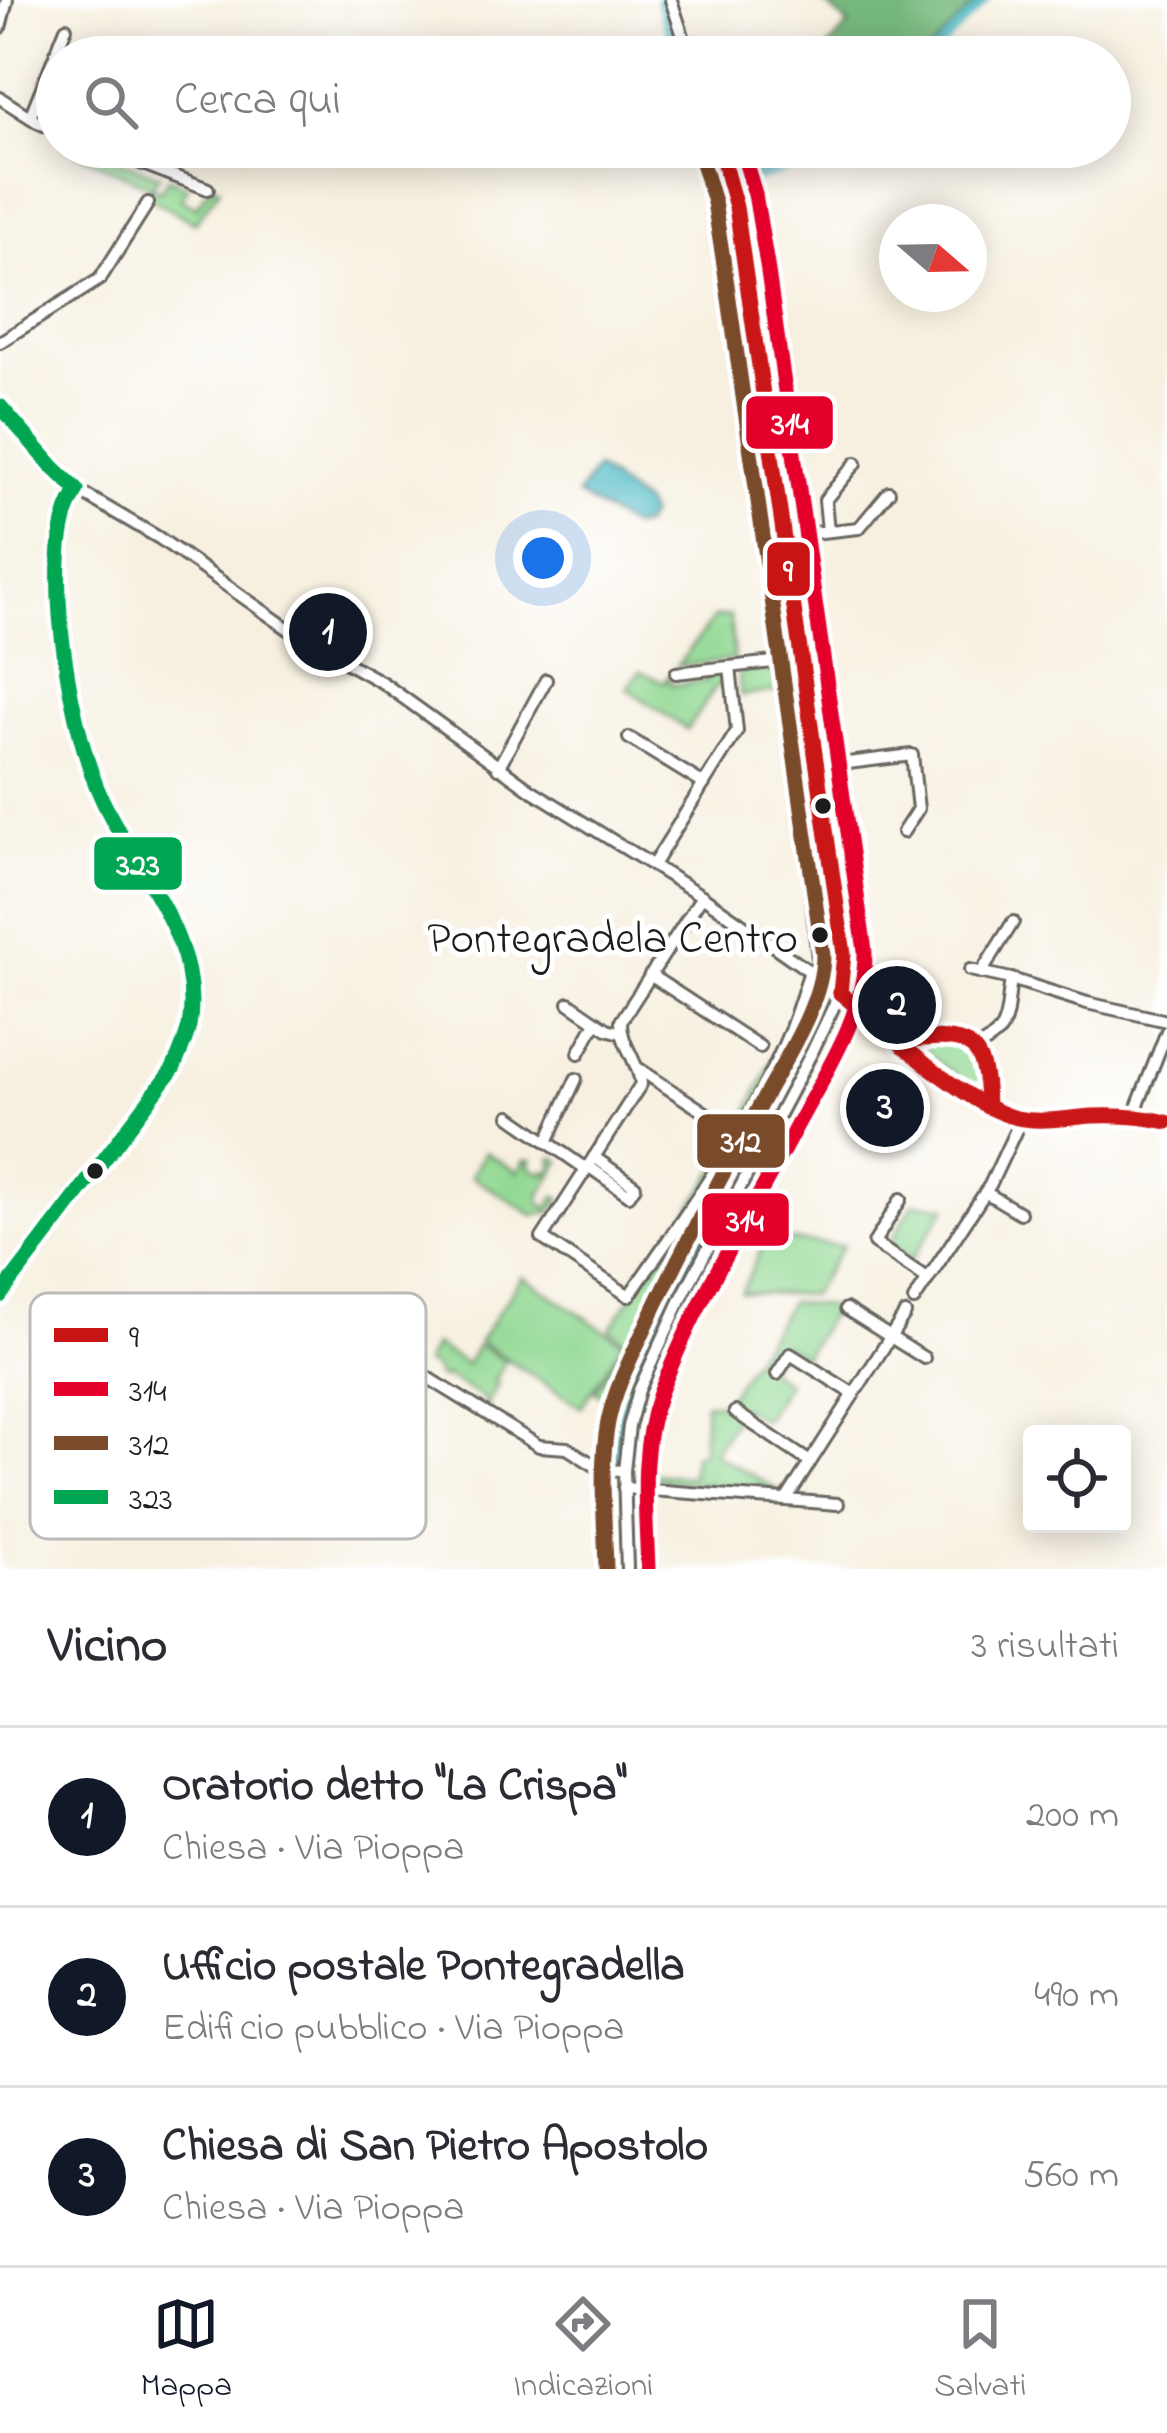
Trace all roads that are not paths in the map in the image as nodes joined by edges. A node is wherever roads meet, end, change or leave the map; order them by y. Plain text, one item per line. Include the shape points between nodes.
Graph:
1 (8, 0) edge
2 (671, 0) edge
3 (0, 28) edge
4 (66, 28) dead end
5 (63, 36) edge
6 (683, 36) edge
7 (0, 98) edge
8 (36, 103) edge
9 (30, 118) junction
10 (36, 121) edge
11 (154, 168) edge
12 (725, 168) edge
13 (208, 189) dead end
14 (148, 203) dead end
15 (0, 342) edge
16 (0, 406) edge
17 (856, 463) dead end
18 (77, 490) junction
19 (889, 492) dead end
20 (827, 531) junction
21 (784, 536) junction
22 (774, 614) dead end
23 (783, 666) junction
24 (730, 667) junction
25 (804, 667) junction
26 (676, 673) dead end
27 (546, 680) dead end
28 (629, 739) dead end
29 (816, 756) junction
30 (832, 765) junction
31 (498, 768) junction
32 (807, 778) junction
33 (704, 784) junction
34 (839, 816) dead end
35 (903, 832) dead end
36 (653, 865) junction
37 (702, 896) junction
38 (1013, 922) dead end
39 (844, 970) junction
40 (814, 974) junction
41 (650, 975) junction
42 (1011, 979) junction
43 (841, 989) junction
44 (569, 1003) dead end
45 (1167, 1021) edge
46 (596, 1022) junction
47 (1167, 1030) edge
48 (621, 1033) junction
49 (902, 1041) junction
50 (760, 1047) dead end
51 (975, 1048) junction
52 (579, 1053) dead end
53 (637, 1068) junction
54 (576, 1079) dead end
55 (987, 1107) junction
56 (1135, 1114) junction
57 (511, 1116) dead end
58 (1021, 1119) junction
59 (1167, 1122) edge
60 (736, 1133) junction
61 (547, 1142) junction
62 (590, 1164) junction
63 (986, 1192) junction
64 (901, 1199) dead end
65 (1019, 1213) dead end
66 (928, 1279) junction
67 (0, 1296) edge
68 (914, 1300) dead end
69 (846, 1310) dead end
70 (905, 1314) dead end
71 (890, 1337) junction
72 (924, 1358) dead end
73 (777, 1374) dead end
74 (426, 1376) edge
75 (854, 1394) junction
76 (735, 1412) dead end
77 (605, 1435) dead end
78 (810, 1462) junction
79 (605, 1470) junction
80 (624, 1472) junction
81 (624, 1488) junction
82 (786, 1500) junction
83 (838, 1504) dead end
84 (627, 1569) edge

1 - 3 street
2 - 6 street
4 - 5 street
7 - 9 street
8 - 9 street
9 - 10 street
11 - 13 street
12 - 21 street
14 - 15 street via 100,279
16 - 18 street
17 - 20 street via 824,500
18 - 31 street via 383,683
18 - 67 street via 64,516 59,587 81,735 104,805 185,951 192,1017 173,1069
19 - 20 street via 859,528
20 - 21 street
21 - 25 street
22 - 23 street
23 - 24 street
23 - 25 street
23 - 32 street
24 - 26 street
24 - 33 street via 737,731
25 - 29 street
27 - 31 street
28 - 33 street
29 - 30 street
29 - 32 street
30 - 34 street
30 - 35 street via 912,755 918,809
31 - 36 street
32 - 39 street via 824,922 838,919
32 - 40 street
33 - 36 street
36 - 37 street
37 - 40 street
37 - 41 street
38 - 42 street via 976,972
39 - 40 street
39 - 43 street
40 - 43 street
40 - 60 street
41 - 48 street via 622,1017
41 - 50 street
42 - 45 street
42 - 51 street via 1000,1033
43 - 49 street
43 - 80 street via 651,1360 631,1414
44 - 46 street
46 - 48 street
46 - 52 street
47 - 56 street
48 - 53 street
49 - 51 street via 953,1038
49 - 55 street
51 - 55 street via 987,1072
53 - 60 street
53 - 62 street via 641,1084
54 - 61 street
55 - 58 street
56 - 58 street
56 - 59 street
57 - 61 street
58 - 63 street
60 - 62 street via 629,1296 542,1238
61 - 62 street
63 - 65 street
63 - 66 street
64 - 66 street via 874,1243
66 - 68 street
69 - 71 street
70 - 71 street
71 - 72 street
71 - 75 street
73 - 75 street via 790,1354
74 - 79 street via 538,1445 567,1448
75 - 78 street
76 - 78 street
77 - 79 street
78 - 82 street
79 - 80 street
80 - 81 street
81 - 82 street
81 - 84 street
82 - 83 street

